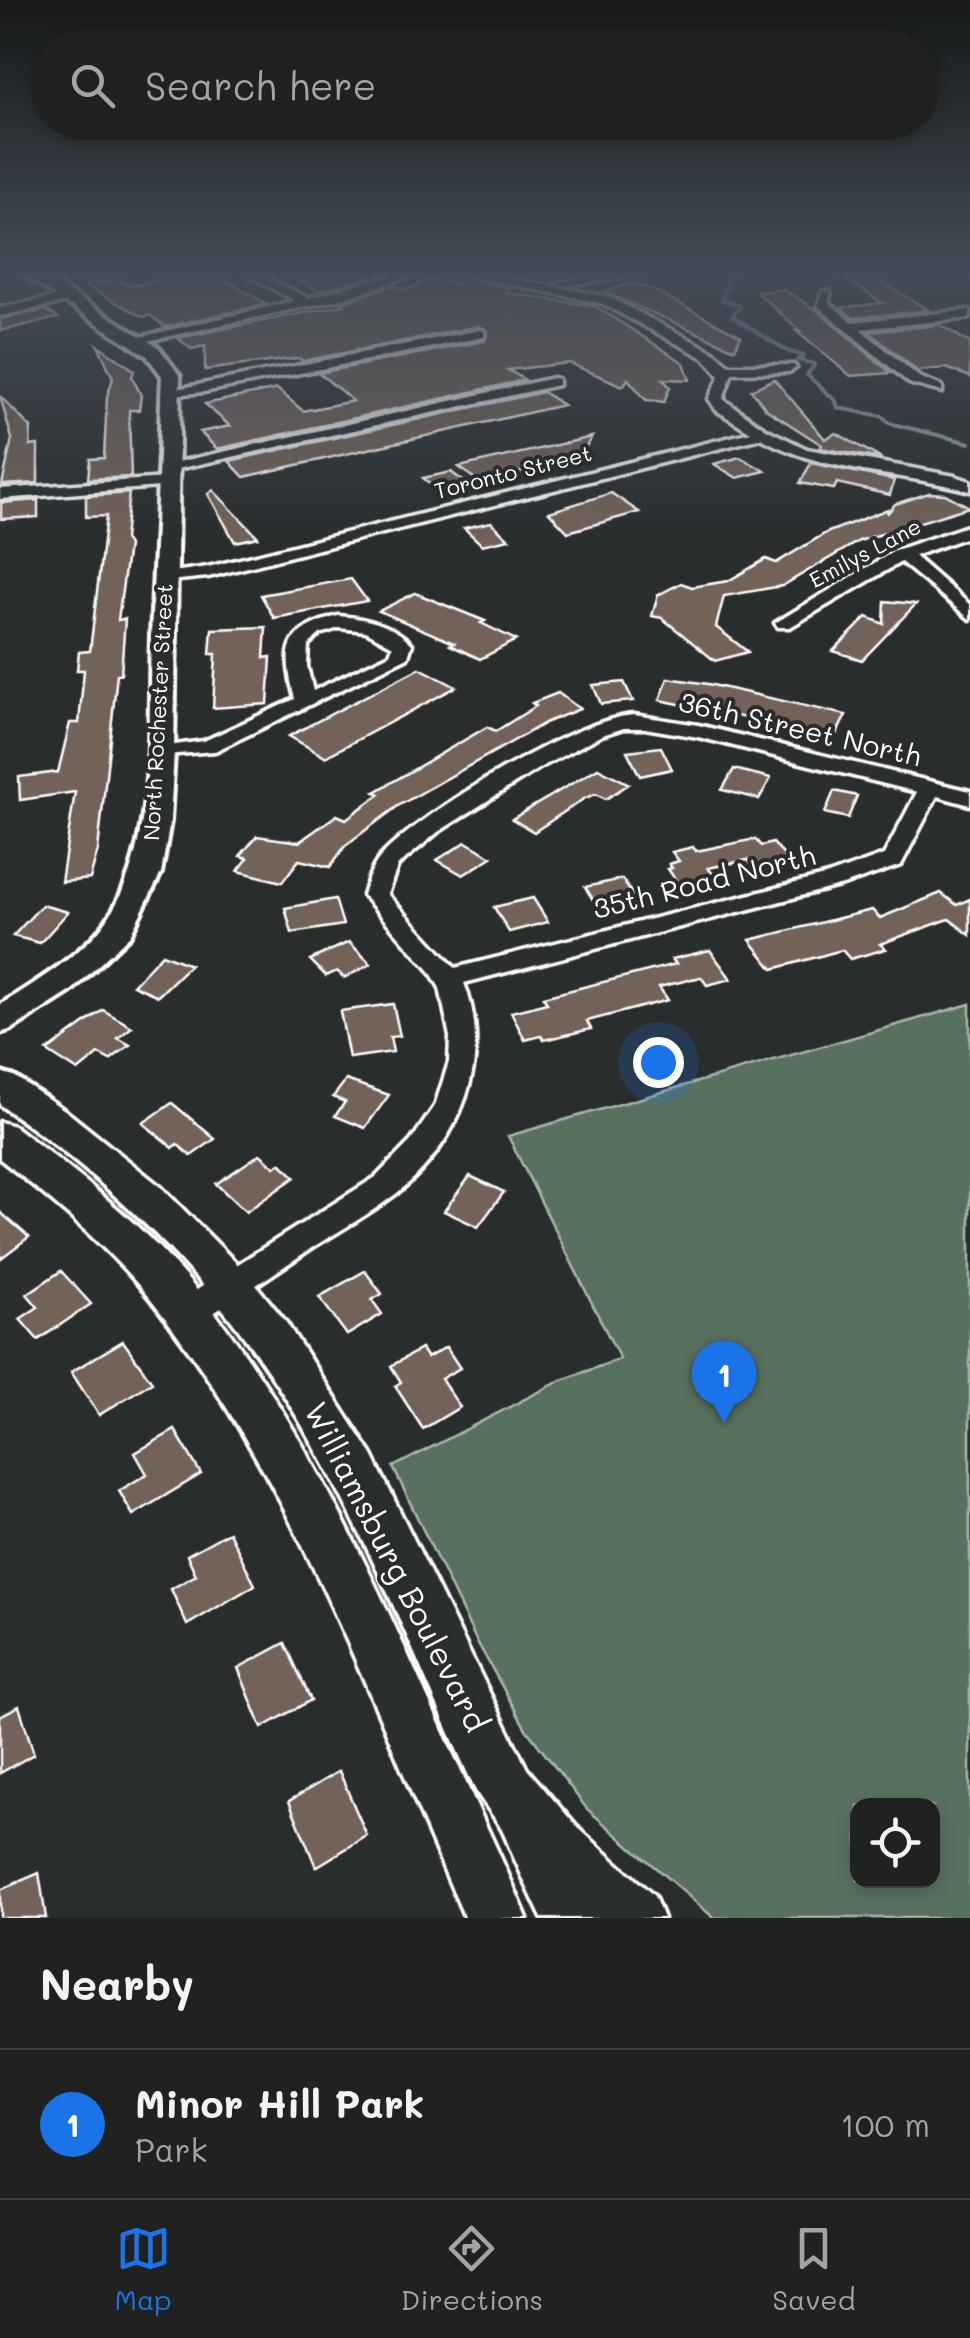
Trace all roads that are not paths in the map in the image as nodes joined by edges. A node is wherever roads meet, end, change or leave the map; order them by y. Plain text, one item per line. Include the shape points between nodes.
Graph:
1 (163, 364) edge
2 (329, 364) edge
3 (718, 364) edge
4 (895, 364) edge
5 (790, 368) dead end
6 (724, 369) junction
7 (553, 382) dead end
8 (937, 389) dead end
9 (173, 390) junction
10 (764, 433) junction
11 (168, 474) junction
12 (970, 486) edge
13 (0, 494) edge
14 (970, 530) edge
15 (902, 554) junction
16 (165, 578) junction
17 (970, 614) edge
18 (784, 623) dead end
19 (306, 702) junction
20 (160, 752) junction
21 (930, 788) junction
22 (970, 798) edge
23 (449, 978) junction
24 (0, 1021) edge
25 (0, 1086) edge
26 (0, 1138) edge
27 (209, 1299) junction
28 (523, 1817) junction
29 (496, 1918) edge
30 (575, 1918) edge
31 (632, 1918) edge

1 - 9 street
2 - 9 street
3 - 6 street
4 - 8 street
5 - 6 street
6 - 10 street via 718,403
7 - 11 street
9 - 11 street, North Rochester Street
10 - 12 street via 813,455 916,470
10 - 16 street, Toronto Street
11 - 13 street
11 - 16 street, North Rochester Street
14 - 15 street, Emilys Lane
15 - 17 street
15 - 18 street, Emilys Lane
16 - 20 street, North Rochester Street
19 - 19 street via 398,657 403,644 361,623 313,630 298,644
19 - 20 street via 208,747
20 - 24 street, North Rochester Street via 146,872 119,928 58,984
21 - 22 street, 36th Street North
21 - 23 street, 35th Road North via 894,860
21 - 23 street, 36th Street North via 698,730 617,722 569,743 414,838 387,862 375,895
23 - 27 street via 464,1049 456,1090 439,1126 386,1185
25 - 27 main road, Williamsburg Boulevard via 136,1187 202,1250
26 - 27 main road, Williamsburg Boulevard
27 - 28 main road, Williamsburg Boulevard via 262,1322 337,1438
27 - 29 main road, Williamsburg Boulevard via 230,1368 291,1469
28 - 30 main road, Williamsburg Boulevard
28 - 31 main road

